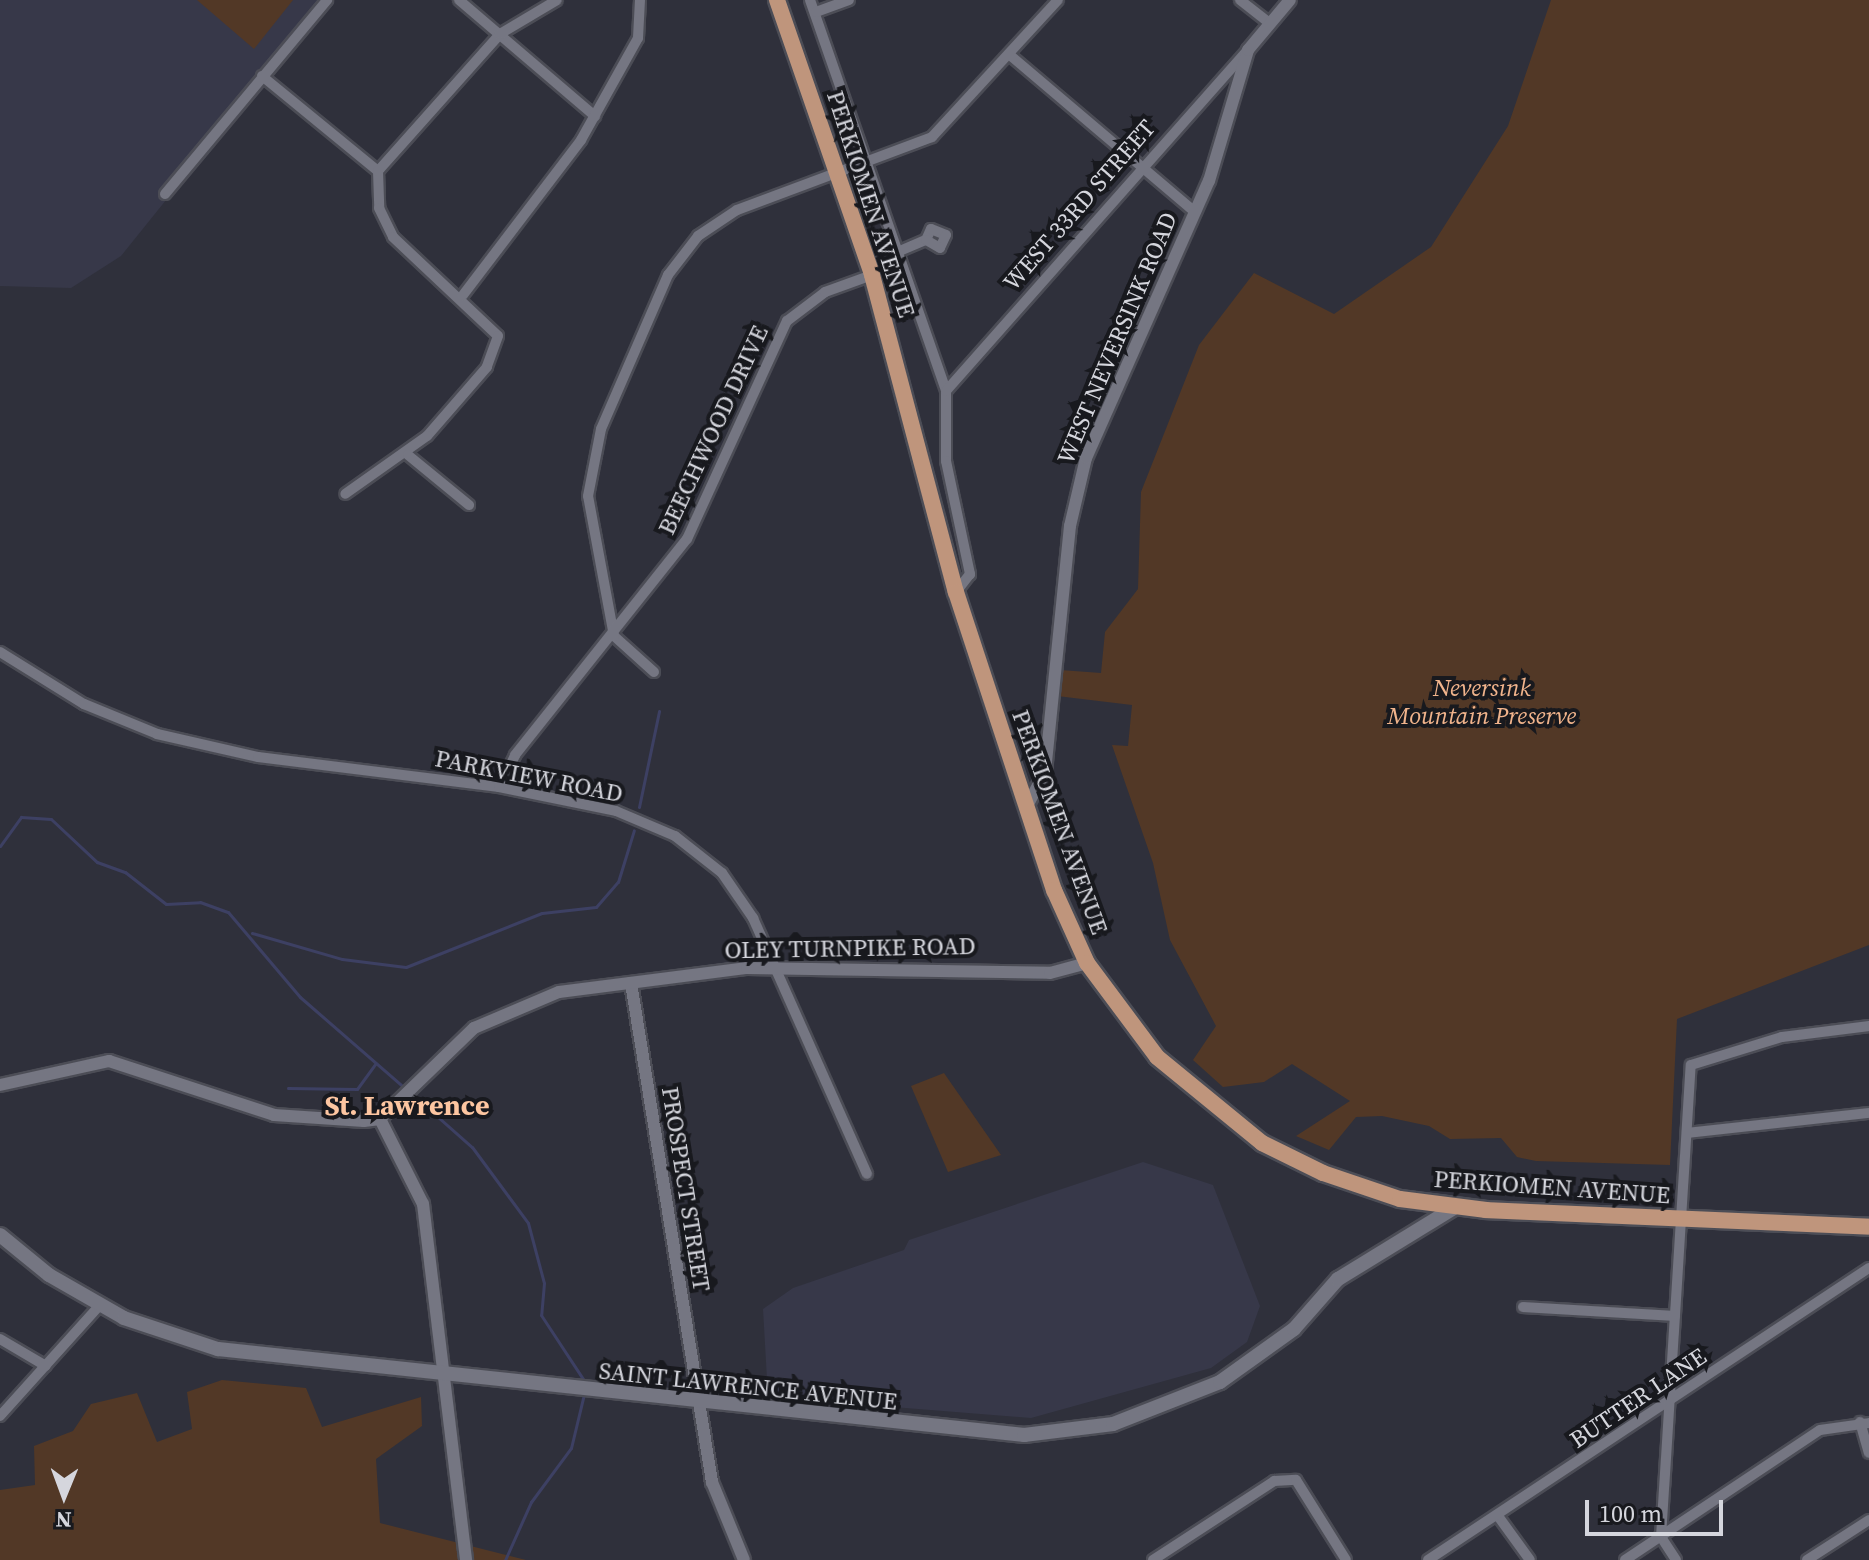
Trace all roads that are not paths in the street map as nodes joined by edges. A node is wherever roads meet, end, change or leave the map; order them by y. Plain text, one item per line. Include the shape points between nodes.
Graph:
1 (327, 0) edge
2 (459, 0) edge
3 (557, 0) edge
4 (640, 0) edge
5 (777, 0) edge
6 (810, 0) edge
7 (849, 0) edge
8 (1058, 0) edge
9 (1240, 0) edge
10 (1290, 0) edge
11 (816, 12) junction
12 (1268, 22) junction
13 (500, 34) junction
14 (1248, 50) junction
15 (1011, 56) junction
16 (262, 76) junction
17 (595, 116) junction
18 (864, 165) junction
19 (1142, 165) junction
20 (378, 171) junction
21 (839, 173) junction
22 (165, 194) dead end
23 (1195, 212) junction
24 (926, 240) dead end
25 (895, 253) junction
26 (872, 275) junction
27 (463, 295) junction
28 (946, 391) junction
29 (408, 455) junction
30 (345, 494) dead end
31 (469, 505) dead end
32 (956, 592) junction
33 (614, 636) junction
34 (0, 652) edge
35 (654, 672) dead end
36 (499, 787) junction
37 (1027, 806) junction
38 (1087, 963) junction
39 (777, 967) junction
40 (631, 983) junction
41 (1869, 1026) edge
42 (0, 1085) edge
43 (1869, 1113) edge
44 (380, 1119) junction
45 (1687, 1133) junction
46 (867, 1174) dead end
47 (1454, 1208) junction
48 (1682, 1219) junction
49 (1869, 1227) edge
50 (0, 1235) edge
51 (1869, 1268) edge
52 (100, 1305) junction
53 (1523, 1307) dead end
54 (1675, 1316) junction
55 (0, 1339) edge
56 (46, 1366) junction
57 (447, 1378) junction
58 (1669, 1400) junction
59 (699, 1402) junction
60 (0, 1416) edge
61 (1864, 1422) edge
62 (1869, 1453) edge
63 (1498, 1516) junction
64 (1869, 1520) edge
65 (1661, 1537) junction
66 (466, 1560) edge
67 (744, 1560) edge
68 (1153, 1560) edge
69 (1346, 1560) edge
70 (1428, 1560) edge
71 (1530, 1560) edge
72 (1625, 1560) edge
73 (1676, 1560) edge
74 (1807, 1560) edge

1 - 16 street
2 - 13 street
3 - 13 street
4 - 17 street via 638,38
5 - 21 main road, PERKIOMEN AVENUE
6 - 11 street
7 - 11 street
8 - 15 street
9 - 12 street
10 - 12 street, WEST NEVERSINK ROAD
11 - 18 street
12 - 14 street, WEST NEVERSINK ROAD
13 - 17 street
13 - 20 street
14 - 19 street, WEST 33RD STREET
14 - 23 street, WEST NEVERSINK ROAD
15 - 18 street via 932,137
15 - 19 street
16 - 20 street
16 - 22 street
17 - 27 street via 556,179
18 - 21 street
18 - 25 street
19 - 23 street
19 - 28 street, WEST 33RD STREET
20 - 27 street via 379,208 393,237
21 - 26 main road, PERKIOMEN AVENUE
21 - 33 street via 716,223 680,256 657,295 589,474 590,522
23 - 37 street, WEST NEVERSINK ROAD via 1078,483 1045,772
24 - 25 street
25 - 28 street
26 - 32 main road, PERKIOMEN AVENUE
26 - 33 street, BEECHWOOD DRIVE via 825,292 787,321 687,539
27 - 29 street via 498,336 496,355
28 - 32 street via 946,461 970,574
29 - 30 street
29 - 31 street
32 - 37 main road, PERKIOMEN AVENUE
33 - 35 street
33 - 36 street, BEECHWOOD DRIVE via 515,755
34 - 36 street, PARKVIEW ROAD via 84,704 157,734 258,757
36 - 39 street, PARKVIEW ROAD via 616,811 675,836 722,873
37 - 38 main road, PERKIOMEN AVENUE
38 - 39 street, OLEY TURNPIKE ROAD via 1050,973
38 - 47 main road, PERKIOMEN AVENUE via 1157,1057 1244,1131 1351,1184
39 - 40 street, OLEY TURNPIKE ROAD
39 - 46 street, PARKVIEW ROAD
40 - 44 street, OLEY TURNPIKE ROAD via 559,992 508,1008 460,1038
40 - 59 street, PROSPECT STREET
41 - 45 street via 1782,1037 1691,1065
42 - 44 street via 95,1060 274,1115
43 - 45 street
44 - 57 street via 421,1196
45 - 48 street
47 - 48 main road, PERKIOMEN AVENUE
47 - 59 main road, SAINT LAWRENCE AVENUE via 1338,1279 1294,1329 1240,1370 1173,1405 1113,1424 1002,1434
48 - 49 main road, PERKIOMEN AVENUE
48 - 54 street
50 - 52 main road, SAINT LAWRENCE AVENUE
51 - 58 street, BUTTER LANE
52 - 56 street
52 - 57 main road, SAINT LAWRENCE AVENUE via 218,1349
53 - 54 street
54 - 58 street
55 - 56 street
56 - 60 street
57 - 59 main road, SAINT LAWRENCE AVENUE
57 - 66 street
58 - 63 street, BUTTER LANE
58 - 65 street
59 - 67 street, PROSPECT STREET via 714,1494
61 - 62 street
61 - 65 street via 1820,1430
63 - 70 street, BUTTER LANE
63 - 71 street
64 - 74 street
65 - 72 street
65 - 73 street
68 - 69 street via 1274,1481 1296,1480

